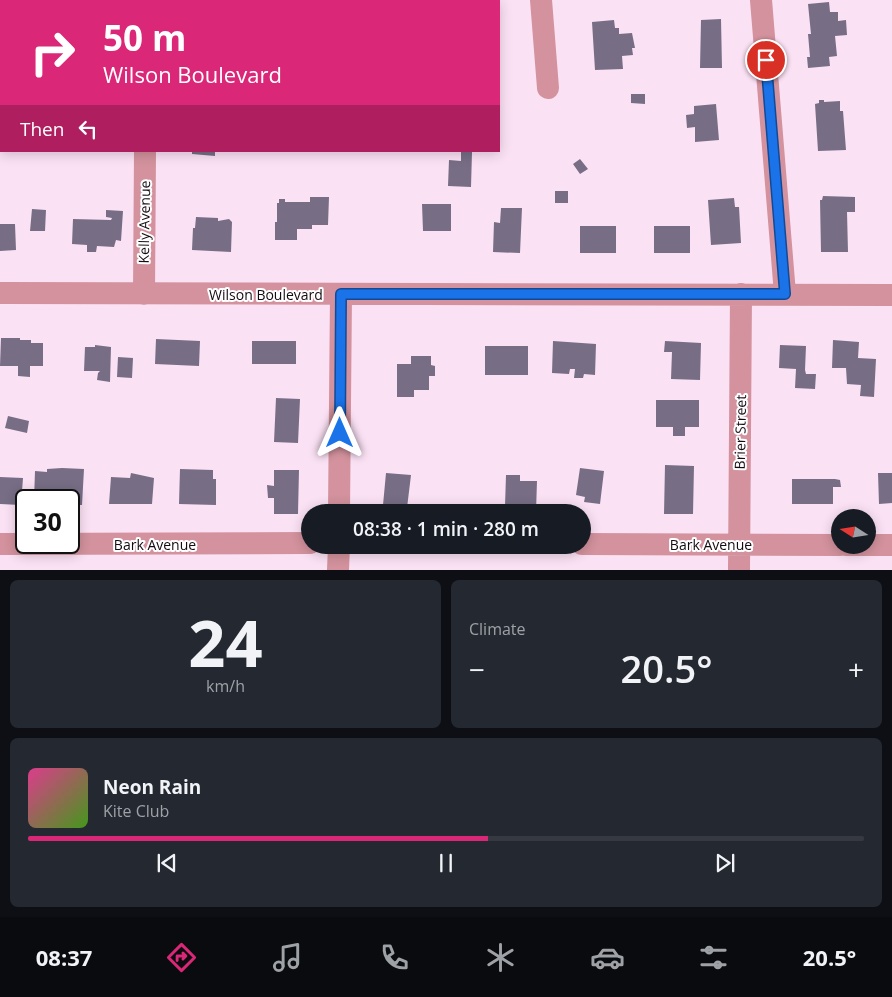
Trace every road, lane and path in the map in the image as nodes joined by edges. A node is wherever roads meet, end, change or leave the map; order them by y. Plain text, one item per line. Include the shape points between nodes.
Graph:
1 (541, 0) edge
2 (761, 0) edge
3 (548, 88) dead end
4 (145, 152) edge
5 (0, 293) edge
6 (144, 294) junction
7 (341, 294) junction
8 (741, 294) junction
9 (785, 294) junction
10 (892, 294) edge
11 (339, 504) edge
12 (0, 544) edge
13 (301, 544) edge
14 (591, 544) edge
15 (739, 544) junction
16 (831, 545) edge
17 (876, 545) edge
18 (892, 545) edge
19 (338, 554) edge
20 (338, 570) edge
21 (739, 570) edge

1 - 3 street
2 - 9 street
4 - 6 street, Kelly Avenue
5 - 6 street, Wilson Boulevard
6 - 7 street, Wilson Boulevard
7 - 8 street, Wilson Boulevard
7 - 11 street
8 - 9 street, Wilson Boulevard
8 - 15 street, Brier Street
9 - 10 street, Wilson Boulevard
12 - 13 street, Bark Avenue
14 - 15 street, Bark Avenue
15 - 16 street, Bark Avenue
15 - 21 street, Brier Street
17 - 18 street
19 - 20 street

